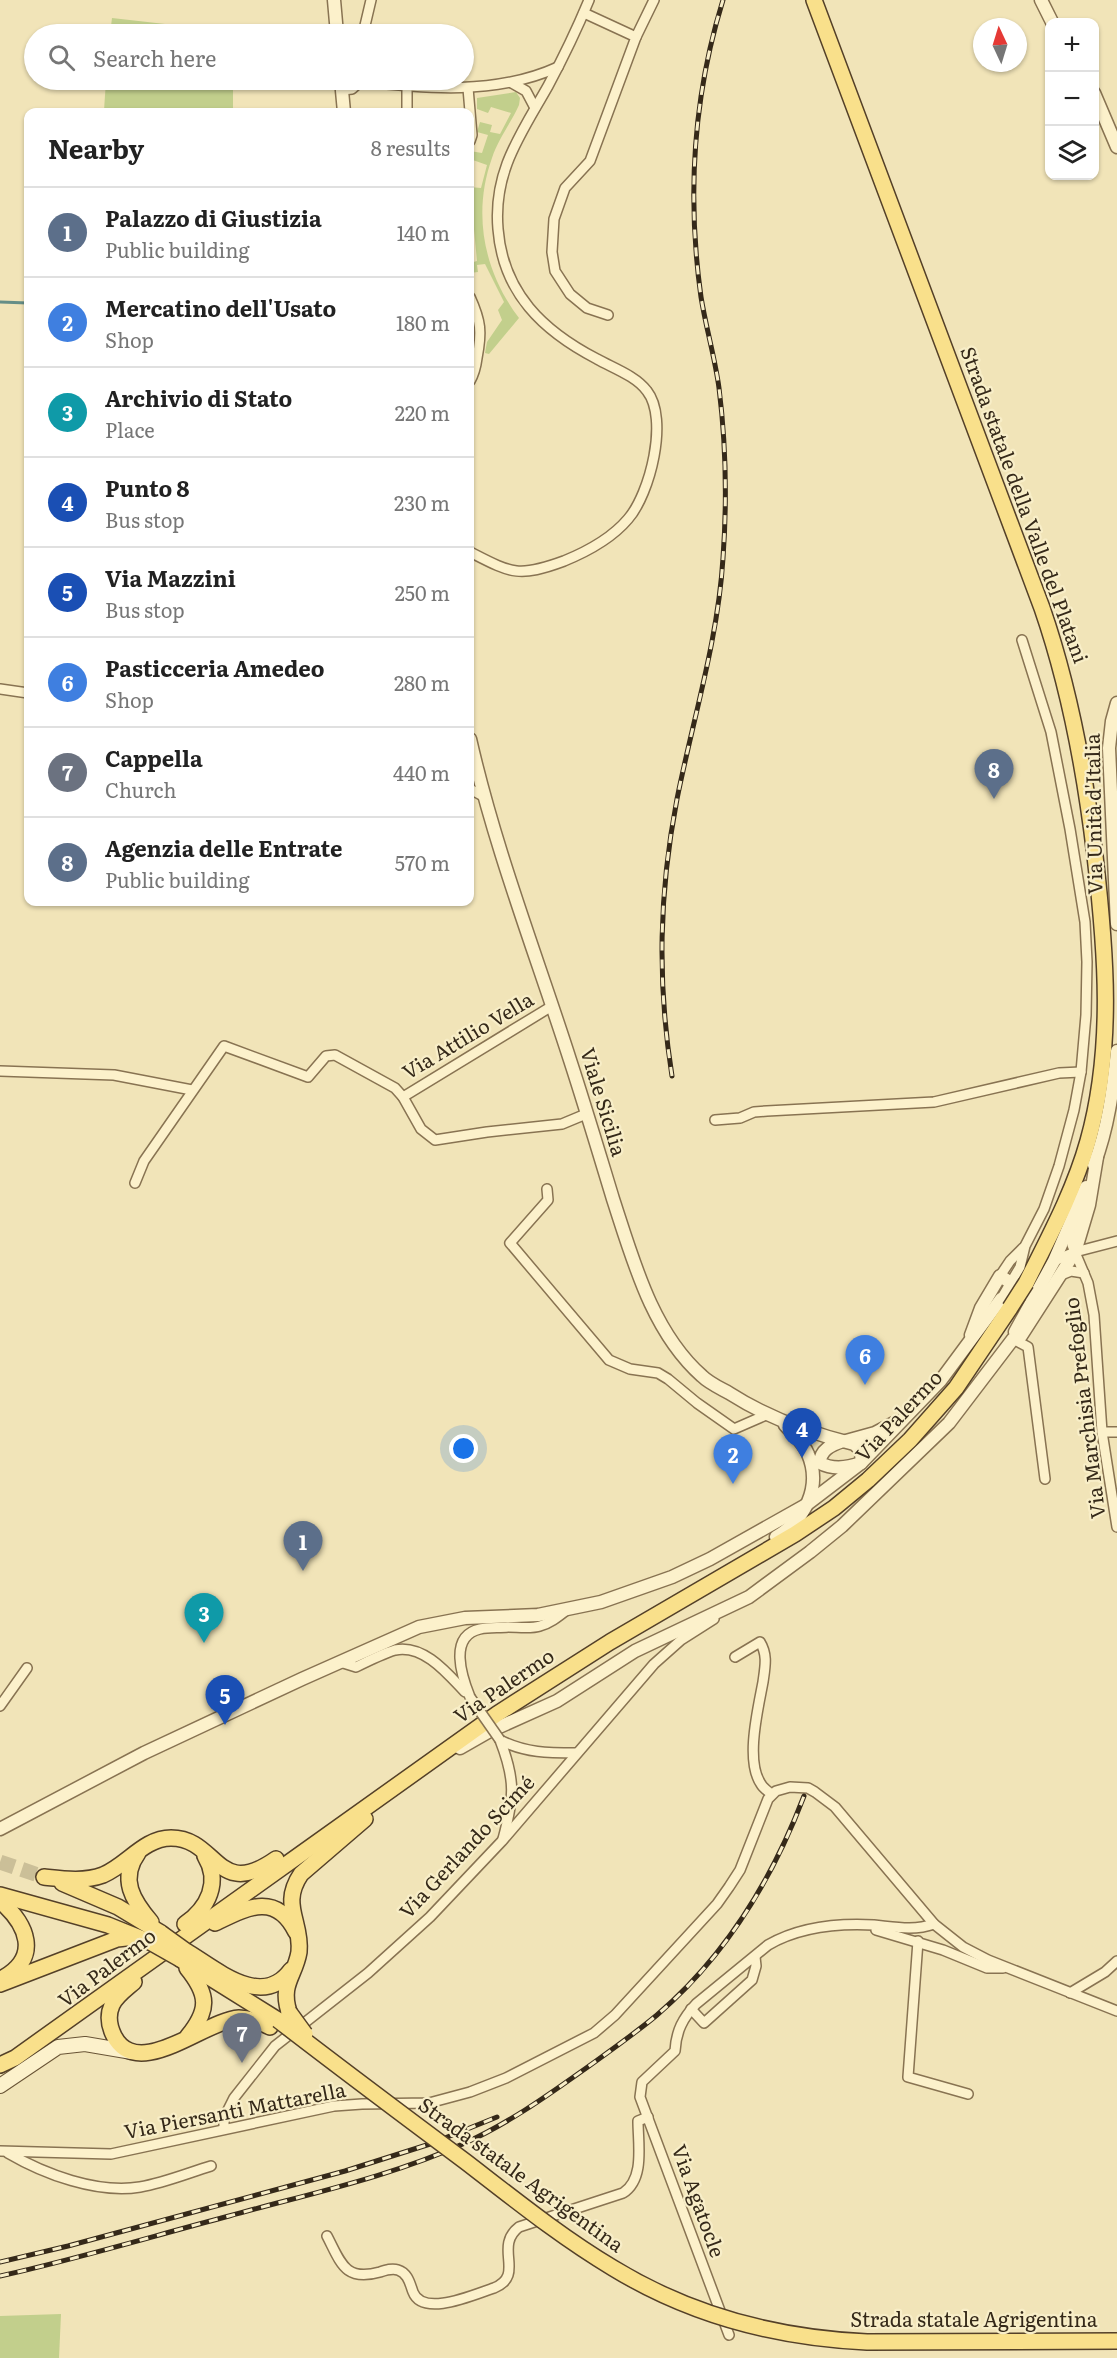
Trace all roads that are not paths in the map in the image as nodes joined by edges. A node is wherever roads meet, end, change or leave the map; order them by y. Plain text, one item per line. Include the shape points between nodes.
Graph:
1 (334, 0) edge
2 (371, 0) edge
3 (589, 0) edge
4 (654, 0) edge
5 (814, 0) edge
6 (1041, 0) edge
7 (584, 13) junction
8 (1050, 18) edge
9 (336, 24) edge
10 (365, 24) edge
11 (636, 37) junction
12 (558, 67) junction
13 (509, 83) junction
14 (474, 87) edge
15 (342, 90) edge
16 (406, 90) edge
17 (468, 90) edge
18 (1099, 103) edge
19 (344, 108) edge
20 (407, 108) edge
21 (470, 108) edge
22 (535, 108) junction
23 (1117, 147) edge
24 (474, 306) edge
25 (608, 315) dead end
26 (474, 371) edge
27 (474, 554) edge
28 (1022, 640) dead end
29 (0, 689) edge
30 (24, 692) edge
31 (1117, 704) edge
32 (474, 757) edge
33 (474, 791) edge
34 (483, 796) junction
35 (1117, 924) edge
36 (552, 1006) junction
37 (1117, 1050) edge
38 (0, 1071) edge
39 (1081, 1072) junction
40 (192, 1090) junction
41 (403, 1097) junction
42 (586, 1114) junction
43 (715, 1120) dead end
44 (1097, 1157) junction
45 (135, 1183) dead end
46 (547, 1189) dead end
47 (1080, 1202) junction
48 (1117, 1241) edge
49 (1075, 1252) junction
50 (1054, 1261) junction
51 (1084, 1273) junction
52 (1061, 1275) junction
53 (1012, 1280) junction
54 (990, 1292) junction
55 (1034, 1297) junction
56 (1018, 1309) junction
57 (1013, 1339) junction
58 (969, 1340) junction
59 (908, 1414) junction
60 (766, 1415) junction
61 (780, 1420) junction
62 (1102, 1432) junction
63 (1117, 1432) edge
64 (843, 1441) junction
65 (808, 1453) junction
66 (820, 1463) junction
67 (861, 1463) junction
68 (1045, 1479) dead end
69 (813, 1492) junction
70 (806, 1505) junction
71 (1117, 1527) edge
72 (692, 1594) junction
73 (749, 1597) junction
74 (568, 1609) junction
75 (610, 1642) junction
76 (735, 1657) dead end
77 (340, 1662) junction
78 (27, 1668) dead end
79 (470, 1697) junction
80 (0, 1706) edge
81 (500, 1740) junction
82 (576, 1753) junction
83 (410, 1776) junction
84 (771, 1794) junction
85 (0, 1829) edge
86 (502, 1841) junction
87 (141, 1849) junction
88 (199, 1849) junction
89 (0, 1895) edge
90 (0, 1901) edge
91 (934, 1924) junction
92 (866, 1925) junction
93 (296, 1932) junction
94 (150, 1937) junction
95 (918, 1941) junction
96 (169, 1947) junction
97 (183, 1955) junction
98 (755, 1957) junction
99 (1117, 1961) edge
100 (294, 1965) junction
101 (1008, 1968) junction
102 (0, 1979) edge
103 (121, 1982) junction
104 (0, 1984) edge
105 (1070, 1993) junction
106 (87, 2006) junction
107 (691, 2009) junction
108 (1117, 2011) edge
109 (279, 2020) junction
110 (186, 2038) junction
111 (139, 2053) junction
112 (0, 2065) edge
113 (359, 2082) junction
114 (0, 2085) edge
115 (968, 2094) dead end
116 (648, 2117) junction
117 (224, 2128) junction
118 (3, 2151) edge
119 (211, 2166) dead end
120 (327, 2236) dead end
121 (729, 2335) dead end
122 (1117, 2341) edge

1 - 9 street
2 - 10 street
3 - 7 street
4 - 11 street
5 - 53 main road, Strada statale della Valle del Platani via 1059,656 1089,805 1106,984 1097,1095 1074,1183
6 - 8 street
7 - 11 street
7 - 12 street
11 - 25 street via 591,161 565,188 554,219 555,272 578,301
12 - 13 street via 535,78
12 - 22 street
13 - 14 street
13 - 22 street via 526,92
15 - 19 street
16 - 20 street
17 - 21 street
18 - 23 street
22 - 27 street via 501,179 498,229 507,269 524,300 548,328 647,390 657,416 658,436 638,504 628,519 595,545 555,564 524,572 505,570
24 - 26 street via 481,338
28 - 39 street via 1051,732 1083,910 1088,962
29 - 30 street
31 - 35 street, Via Unità d'Italia via 1109,756
32 - 34 street, Viale Sicilia
33 - 34 street
34 - 36 street, Viale Sicilia
36 - 41 street, Via Attilio Vella
36 - 42 street, Viale Sicilia
37 - 44 street via 1113,1095
38 - 40 street via 114,1075
39 - 43 street via 1059,1073 934,1102 754,1112 740,1118
39 - 53 street via 1059,1166 1044,1209 1025,1246 1010,1261
40 - 41 street, Via Attilio Vella via 224,1046 308,1077 326,1056 335,1055 395,1088
40 - 45 street, Via Attilio Vella via 144,1161
41 - 42 street, Via Attilio Vella via 421,1129 435,1140 562,1124
42 - 60 street, Viale Sicilia via 639,1279 656,1313 677,1347 702,1376
44 - 47 street
44 - 49 street
46 - 60 street via 548,1200 510,1243 609,1360 630,1369 658,1373 734,1429
47 - 49 street via 1072,1245
47 - 50 street
48 - 49 street
49 - 50 street
49 - 51 street, Via Marchisia Prefoglio
49 - 52 street
50 - 55 street
51 - 52 street via 1071,1271
51 - 62 street, Via Marchisia Prefoglio via 1094,1315
52 - 56 street
53 - 54 street
53 - 55 street
53 - 56 main road, Strada statale della Valle del Platani, bridge
54 - 56 street
54 - 58 street
55 - 56 street
56 - 57 street via 1021,1336
56 - 58 street via 987,1321
56 - 72 main road, Via Palermo via 956,1388 868,1480 795,1534
57 - 68 street via 1028,1347
57 - 73 street via 941,1431 842,1526
58 - 59 street via 941,1380
59 - 64 street via 875,1434
59 - 67 street
60 - 61 street, Viale Sicilia
61 - 64 street, Viale Sicilia
61 - 65 street
62 - 63 street
62 - 71 street, Via Marchisia Prefoglio
64 - 66 street via 824,1450
64 - 67 street via 860,1449
65 - 66 street
65 - 69 street
66 - 67 street via 837,1468
66 - 69 street
67 - 70 street
69 - 70 street
70 - 72 street via 789,1529 725,1568
70 - 74 street via 672,1577
72 - 75 main road, Via Palermo
73 - 82 street, Via Gerlando Scimé via 681,1640 654,1664
73 - 83 street via 635,1651 557,1701 488,1732
74 - 77 street via 429,1624
74 - 79 street via 538,1627 478,1629 472,1633 460,1650 459,1661
75 - 83 main road, Via Palermo via 497,1714
75 - 88 main road via 557,1666 503,1701 262,1868 245,1873 225,1870
76 - 84 street via 760,1642 765,1649 753,1756 761,1784
77 - 79 street via 356,1667 391,1651 412,1650 438,1665
77 - 85 street via 144,1752
78 - 80 street
79 - 81 street, bridge
81 - 82 street via 530,1752
81 - 86 street via 512,1777
82 - 86 street, Via Gerlando Scimé
83 - 93 main road via 301,1874 291,1897
83 - 96 main road, Via Palermo
84 - 91 street via 790,1787 808,1788 835,1806
84 - 117 street, Via Piersanti Mattarella via 740,1870 723,1895 615,2015 594,2032 506,2078 429,2103 334,2106
86 - 117 street, Via Gerlando Scimé via 386,1957 275,2046 234,2098 224,2118
87 - 88 main road via 154,1841 172,1838
87 - 94 main road via 130,1866 129,1889
87 - 94 main road via 103,1875 78,1879 44,1877 101,1899
88 - 103 main road via 212,1873 213,1885 207,1901 194,1918 145,1952
89 - 94 main road
90 - 102 main road via 21,1922 26,1945 19,1966
91 - 92 street via 919,1929
91 - 101 street via 972,1952
92 - 95 street
92 - 98 street via 794,1933 768,1945
93 - 96 main road via 278,1911 251,1906
93 - 100 main road via 299,1950
94 - 97 main road, bridge
94 - 104 main road via 117,1939
95 - 101 street via 987,1968
95 - 115 street via 908,2077
96 - 103 main road, Via Palermo
96 - 111 main road via 114,2001 110,2010 110,2028 117,2041
97 - 100 main road via 251,1987 277,1983
97 - 109 main road
97 - 110 main road via 204,1996 203,2014
98 - 107 street
98 - 107 street via 752,1980 704,2023
99 - 105 street
100 - 109 main road
101 - 105 street
103 - 106 main road, Via Palermo
105 - 108 street
106 - 112 main road
106 - 114 main road, Via Palermo
107 - 116 street, Via Agatocle via 676,2034 675,2050 642,2082 640,2097
109 - 110 main road via 262,2023 239,2018
109 - 113 main road, bridge
109 - 113 main road, bridge via 301,2030
110 - 111 main road via 166,2048
111 - 114 main road via 72,2044 58,2047
113 - 122 main road, Strada statale Agrigentina, bridge via 558,2231 613,2268 691,2307 736,2322 832,2341
116 - 120 street via 638,2121 637,2174 630,2189 519,2227 507,2246 508,2278 494,2288 427,2304 415,2297 406,2276 398,2270 360,2276 348,2271
116 - 121 street, Via Agatocle
117 - 118 street, Via Piersanti Mattarella via 111,2154
118 - 119 street via 60,2177 125,2189

